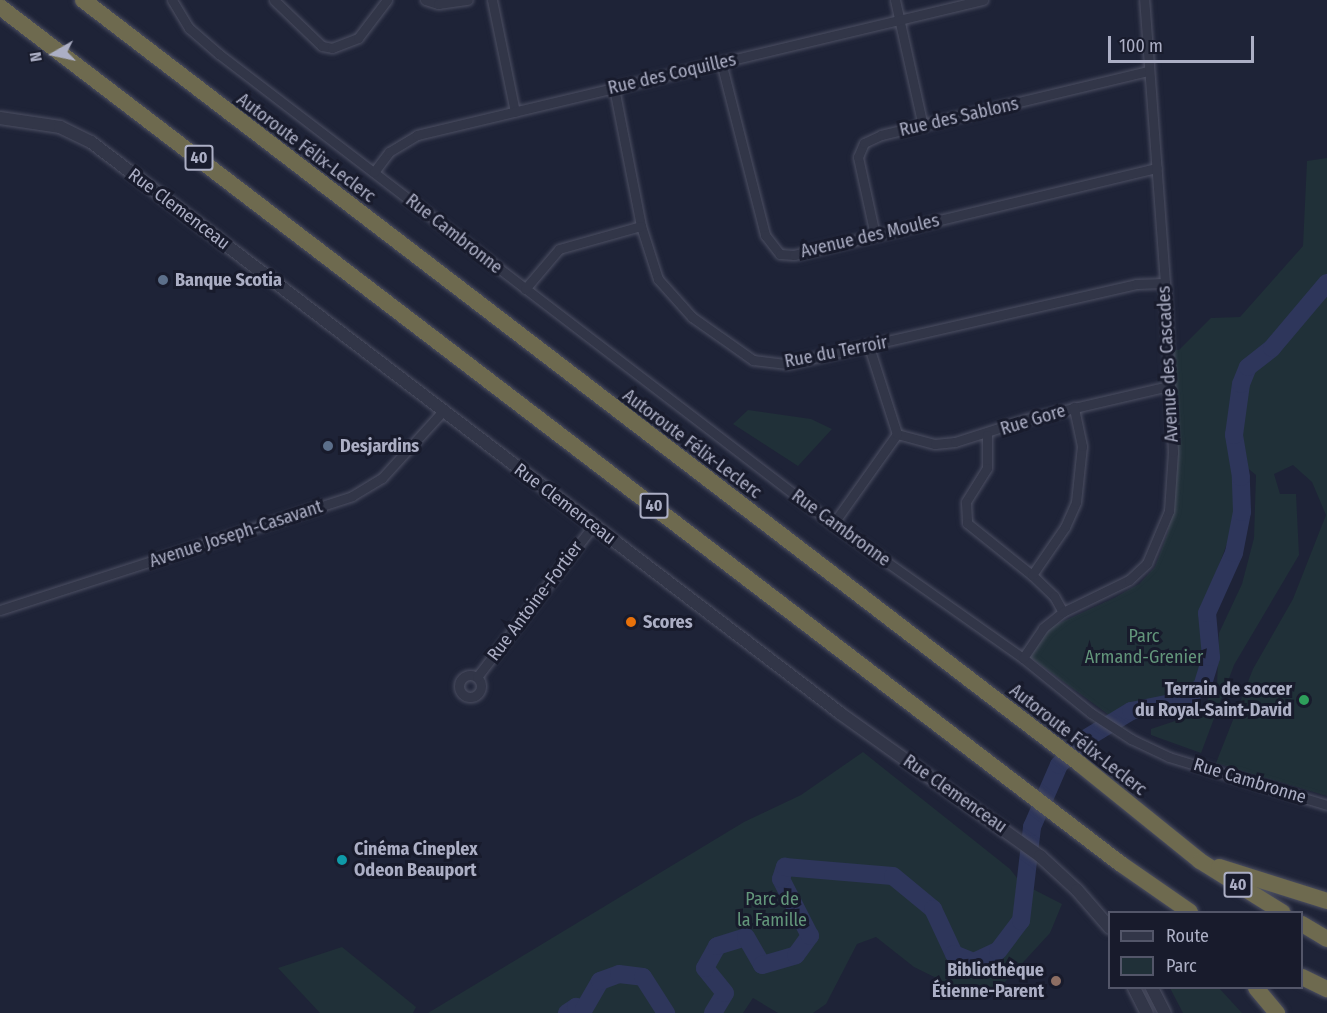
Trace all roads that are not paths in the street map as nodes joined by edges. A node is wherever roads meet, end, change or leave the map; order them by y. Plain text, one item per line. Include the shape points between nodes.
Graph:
1 (83, 0) edge
2 (172, 0) edge
3 (274, 0) edge
4 (387, 0) edge
5 (425, 0) edge
6 (468, 0) edge
7 (492, 0) edge
8 (895, 0) edge
9 (983, 0) edge
10 (1144, 0) edge
11 (0, 7) edge
12 (900, 20) junction
13 (722, 62) junction
14 (1148, 71) junction
15 (614, 88) junction
16 (516, 112) junction
17 (0, 118) edge
18 (923, 126) junction
19 (1156, 168) junction
20 (374, 172) junction
21 (641, 225) junction
22 (875, 235) junction
23 (1165, 284) junction
24 (525, 289) junction
25 (869, 346) junction
26 (1169, 386) junction
27 (1074, 407) junction
28 (443, 411) junction
29 (897, 434) junction
30 (987, 435) junction
31 (833, 524) junction
32 (593, 526) junction
33 (1032, 575) junction
34 (0, 610) edge
35 (1063, 612) junction
36 (1023, 658) junction
37 (477, 677) dead end
38 (1327, 805) edge
39 (1200, 861) junction
40 (1121, 864) junction
41 (1327, 900) edge
42 (1169, 911) edge
43 (1189, 911) edge
44 (1280, 911) edge
45 (1303, 925) edge
46 (1108, 926) edge
47 (1327, 939) edge
48 (1303, 977) edge
49 (1135, 989) edge
50 (1153, 989) edge
51 (1258, 989) edge
52 (1327, 989) edge
53 (1147, 1013) edge
54 (1165, 1013) edge
55 (1277, 1013) edge

1 - 39 highway, Autoroute Félix-Leclerc / 40 via 1080,764
2 - 20 street, Rue Cambronne via 189,28 219,54
3 - 4 street via 322,46 332,48 358,38
5 - 6 street via 438,4
7 - 16 street
8 - 12 street
9 - 12 street, Rue des Coquilles
10 - 14 street, Avenue des Cascades
11 - 40 highway, 40
12 - 13 street, Rue des Coquilles
12 - 18 street
13 - 15 street, Rue des Coquilles
13 - 22 street, Avenue des Moules via 771,247 780,254 794,255
14 - 18 street, Rue des Sablons
14 - 19 street, Avenue des Cascades
15 - 16 street, Rue des Coquilles
15 - 21 street, Rue du Terroir
16 - 20 street, Rue des Coquilles via 400,142
17 - 28 street, Rue Clemenceau via 60,127 91,142
18 - 22 street, Rue des Sablons via 872,138 860,149 858,158
19 - 22 street, Avenue des Moules
19 - 23 street, Avenue des Cascades
20 - 24 street, Rue Cambronne
21 - 24 street via 559,249
21 - 25 street, Rue du Terroir via 649,256 670,297 739,354 769,364 787,364
23 - 25 street, Rue du Terroir via 1136,285
23 - 26 street, Avenue des Cascades
24 - 31 street, Rue Cambronne
25 - 29 street
26 - 27 street, Rue Gore
26 - 35 street, Avenue des Cascades via 1171,482 1169,511 1160,540 1148,563 1129,580
27 - 30 street, Rue Gore
27 - 33 street via 1082,446 1076,502 1065,527
28 - 32 street, Rue Clemenceau
28 - 34 street, Avenue Joseph-Casavant via 382,478 352,496
29 - 30 street, Rue Gore via 936,444
29 - 31 street
30 - 33 street via 987,468 966,502 967,523
31 - 36 street, Rue Cambronne
32 - 37 street, Rue Antoine-Fortier
32 - 46 street, Rue Clemenceau via 840,713 1017,838 1077,890
33 - 35 street via 1054,596
35 - 36 street, Avenue des Cascades via 1043,628
36 - 38 street, Rue Cambronne via 1113,728 1169,757
39 - 41 highway
39 - 44 highway, Autoroute Félix-Leclerc / 40
40 - 42 highway via 1142,890
40 - 43 highway, 40
45 - 47 highway
48 - 52 highway
49 - 53 street
50 - 54 street
51 - 55 highway

